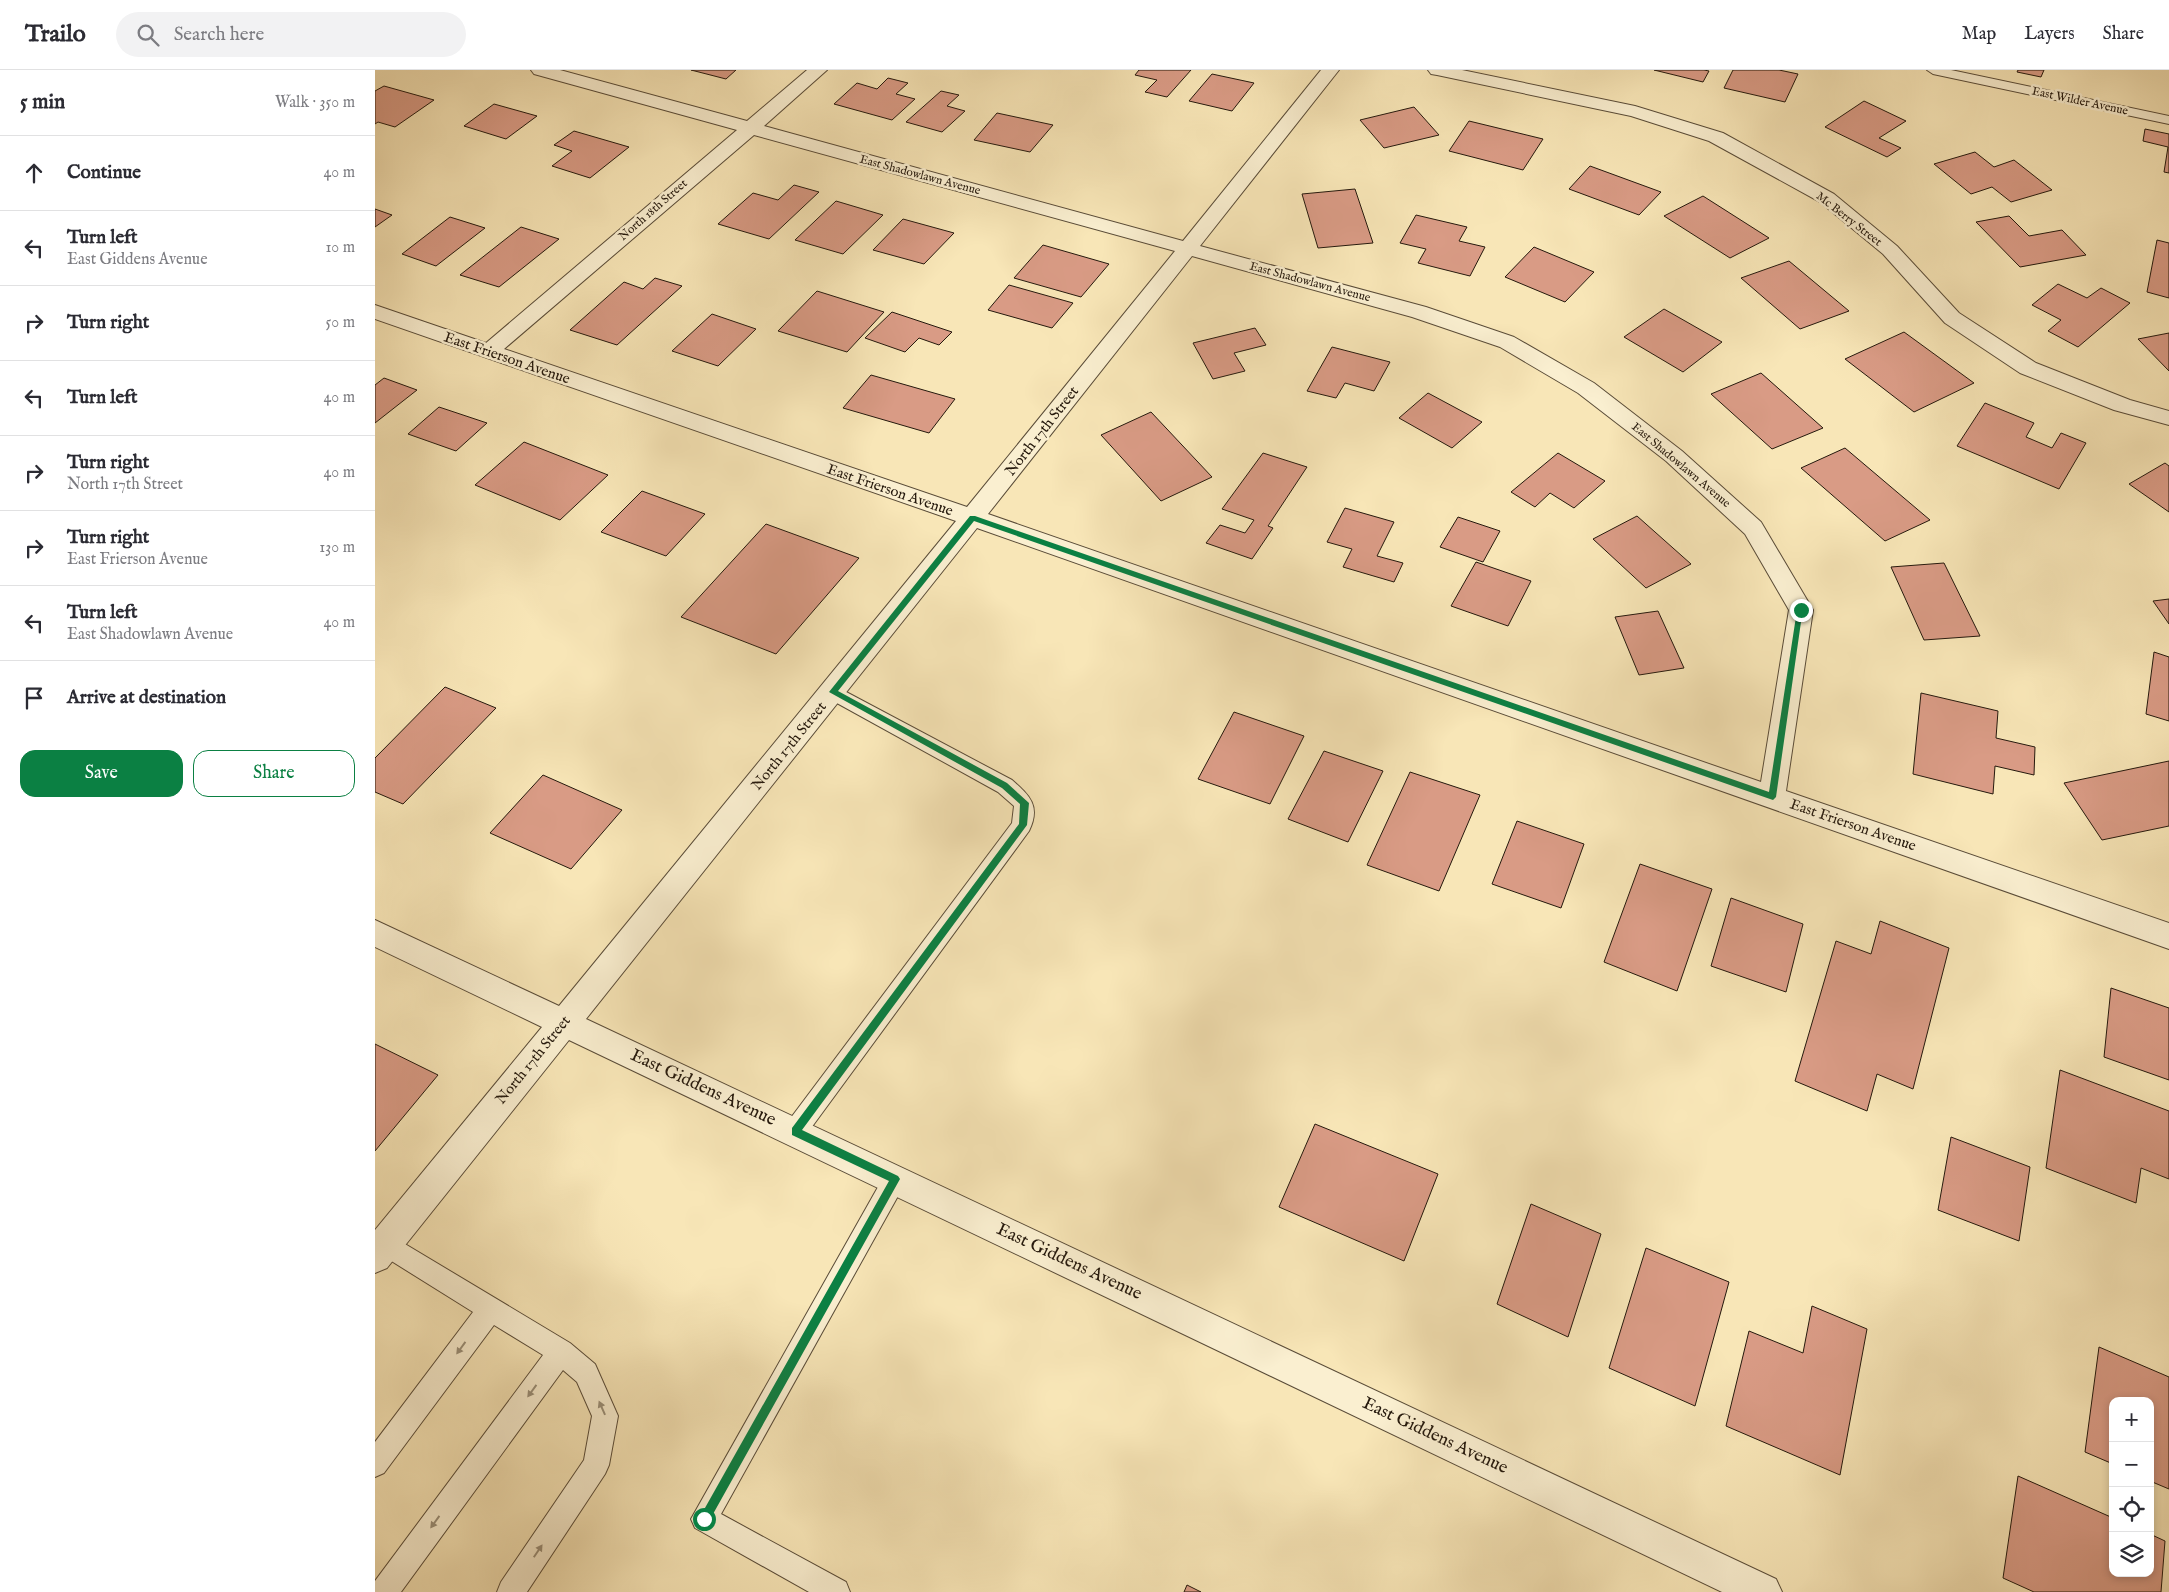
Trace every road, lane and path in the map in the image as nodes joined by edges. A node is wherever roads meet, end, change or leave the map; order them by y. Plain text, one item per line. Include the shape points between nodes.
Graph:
1 (540, 70) edge
2 (818, 70) edge
3 (1330, 70) edge
4 (1437, 70) edge
5 (1933, 70) edge
6 (2169, 120) edge
7 (750, 128) junction
8 (1187, 249) junction
9 (375, 312) edge
10 (489, 351) junction
11 (2169, 418) edge
12 (973, 518) junction
13 (833, 692) junction
14 (1773, 797) junction
15 (375, 933) edge
16 (2169, 936) edge
17 (564, 1022) junction
18 (795, 1132) junction
19 (895, 1179) junction
20 (380, 1250) edge
21 (490, 1309) junction
22 (561, 1352) junction
23 (375, 1464) edge
24 (384, 1592) edge
25 (511, 1592) edge
26 (836, 1592) edge
27 (1763, 1592) edge

1 - 7 street, East Shadowlawn Avenue
2 - 7 street, North 18th Street
3 - 8 street, North 17th Street
4 - 11 street, Mc Berry Street via 1635,111 1716,137 1827,198 1890,250 1952,318 2028,368 2122,405
5 - 6 lane, East Wilder Avenue
7 - 8 street, East Shadowlawn Avenue
7 - 10 street, North 18th Street
8 - 12 street, North 17th Street
8 - 14 street, East Shadowlawn Avenue via 1419,312 1507,342 1586,388 1674,456 1753,528 1801,610
9 - 10 street, East Frierson Avenue
10 - 12 street, East Frierson Avenue
12 - 13 street, North 17th Street
12 - 14 street, East Frierson Avenue
13 - 17 street, North 17th Street
13 - 18 lane via 1005,786 1025,803 1023,825
14 - 16 street, East Frierson Avenue
15 - 17 street, East Giddens Avenue
17 - 18 street, East Giddens Avenue
17 - 20 street, North 17th Street
18 - 19 street, East Giddens Avenue
19 - 26 lane via 704,1519
19 - 27 street, East Giddens Avenue
20 - 21 lane
21 - 22 lane
21 -> 23 lane
22 -> 24 lane
25 -> 22 lane via 596,1465 605,1416 587,1373

